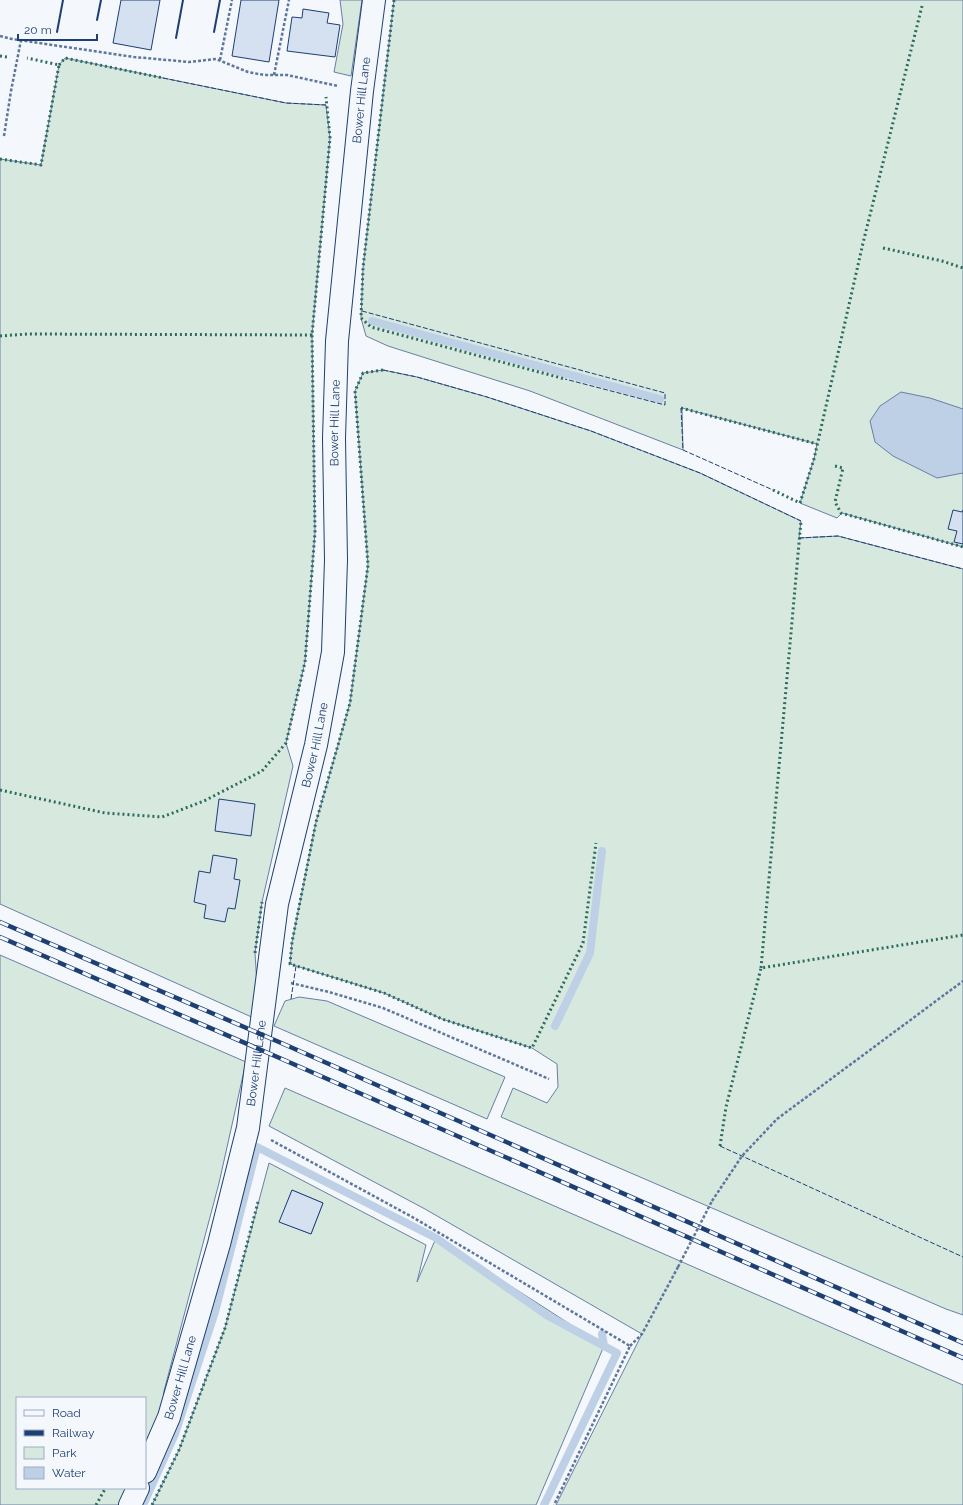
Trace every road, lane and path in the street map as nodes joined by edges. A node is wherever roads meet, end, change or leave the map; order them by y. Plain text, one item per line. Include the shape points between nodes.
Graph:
1 (232, 0) edge
2 (289, 0) edge
3 (374, 0) edge
4 (0, 36) edge
5 (21, 40) junction
6 (220, 60) junction
7 (274, 75) junction
8 (362, 91) junction
9 (4, 136) dead end
10 (963, 981) edge
11 (267, 983) junction
12 (549, 1079) dead end
13 (248, 1128) junction
14 (630, 1346) junction
15 (146, 1470) edge
16 (138, 1489) edge
17 (130, 1505) edge
18 (554, 1505) edge

1 - 6 path
2 - 7 path
3 - 8 street, Bower Hill Lane
4 - 5 path
5 - 6 path via 134,57 189,62
5 - 9 path
6 - 7 path via 248,72
7 - 8 path via 297,77
8 - 11 street, Bower Hill Lane via 337,341 334,438 336,560 332,652 316,745 277,904
10 - 14 path, bridge via 777,1119 742,1156 712,1201 642,1334
11 - 12 path via 294,983 383,1008
11 - 13 street, Bower Hill Lane
13 - 14 path via 414,1218
13 - 15 street, Bower Hill Lane via 219,1244 169,1417
14 - 18 path
16 - 17 street

